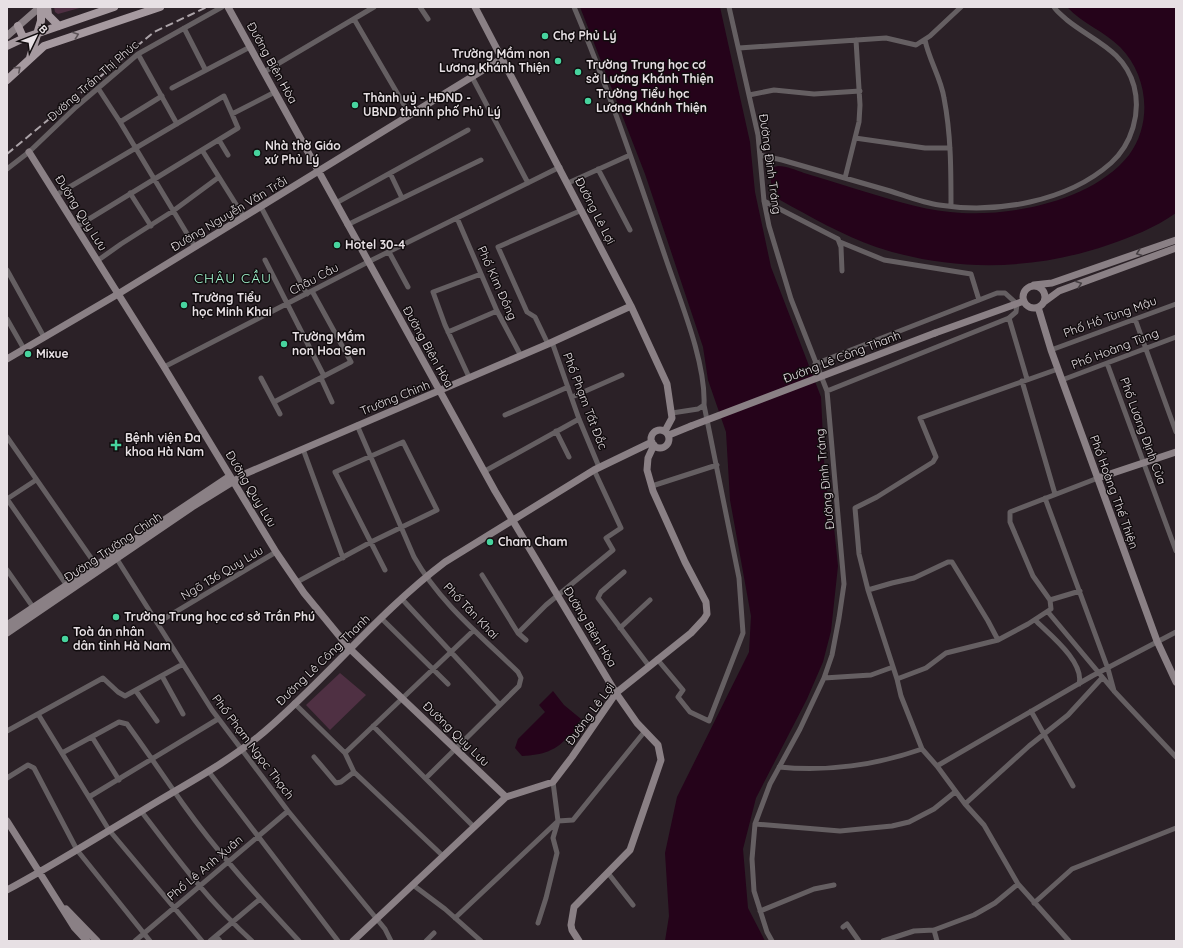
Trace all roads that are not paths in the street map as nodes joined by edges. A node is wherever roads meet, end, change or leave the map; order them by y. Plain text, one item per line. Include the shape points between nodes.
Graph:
1 (41, 7) edge
2 (47, 7) edge
3 (114, 7) edge
4 (160, 7) edge
5 (222, 7) edge
6 (228, 7) edge
7 (374, 7) edge
8 (420, 7) edge
9 (475, 7) edge
10 (574, 7) edge
11 (729, 7) edge
12 (961, 7) edge
13 (1054, 7) edge
14 (354, 19) junction
15 (428, 19) dead end
16 (18, 26) junction
17 (59, 26) junction
18 (184, 28) junction
19 (37, 34) junction
20 (7, 36) edge
21 (24, 38) junction
22 (856, 40) junction
23 (925, 40) junction
24 (34, 44) junction
25 (7, 46) edge
26 (44, 46) junction
27 (250, 47) junction
28 (739, 48) junction
29 (138, 54) junction
30 (30, 59) junction
31 (501, 59) junction
32 (205, 69) junction
33 (264, 72) junction
34 (472, 77) junction
35 (7, 80) edge
36 (98, 88) junction
37 (172, 88) dead end
38 (860, 91) junction
39 (275, 92) junction
40 (749, 95) junction
41 (162, 96) junction
42 (232, 114) junction
43 (410, 115) junction
44 (120, 122) junction
45 (177, 124) junction
46 (468, 130) dead end
47 (855, 138) junction
48 (219, 140) junction
49 (136, 148) junction
50 (950, 148) junction
51 (202, 150) junction
52 (29, 152) junction
53 (228, 155) dead end
54 (630, 155) junction
55 (760, 155) junction
56 (481, 160) dead end
57 (560, 167) junction
58 (7, 169) edge
59 (598, 169) junction
60 (319, 172) junction
61 (390, 173) junction
62 (219, 177) junction
63 (154, 178) junction
64 (845, 178) junction
65 (528, 183) junction
66 (568, 183) junction
67 (130, 193) junction
68 (56, 195) junction
69 (402, 198) junction
70 (764, 201) junction
71 (336, 202) junction
72 (952, 206) junction
73 (261, 207) junction
74 (582, 210) junction
75 (174, 211) junction
76 (244, 217) junction
77 (457, 218) junction
78 (348, 225) junction
79 (150, 226) junction
80 (76, 227) junction
81 (630, 230) dead end
82 (1176, 240) edge
83 (840, 242) junction
84 (195, 247) junction
85 (1176, 248) edge
86 (389, 252) junction
87 (265, 260) dead end
88 (97, 261) junction
89 (368, 262) junction
90 (7, 270) edge
91 (842, 271) dead end
92 (481, 274) junction
93 (1034, 285) junction
94 (408, 287) dead end
95 (310, 292) junction
96 (118, 294) junction
97 (979, 300) junction
98 (1020, 302) junction
99 (1044, 302) junction
100 (287, 304) junction
101 (1176, 304) edge
102 (631, 306) junction
103 (1038, 307) junction
104 (497, 311) junction
105 (1010, 318) junction
106 (7, 319) edge
107 (1135, 320) junction
108 (448, 332) junction
109 (44, 337) junction
110 (1176, 337) edge
111 (550, 343) junction
112 (1146, 348) junction
113 (24, 349) junction
114 (1051, 350) junction
115 (521, 356) junction
116 (7, 359) edge
117 (1107, 363) junction
118 (816, 364) junction
119 (164, 367) junction
120 (1058, 369) junction
121 (622, 376) dead end
122 (323, 377) junction
123 (469, 377) junction
124 (261, 378) dead end
125 (1028, 379) junction
126 (1062, 380) junction
127 (1022, 381) junction
128 (568, 387) junction
129 (440, 391) junction
130 (827, 391) junction
131 (572, 397) junction
132 (274, 402) junction
133 (332, 402) dead end
134 (704, 405) junction
135 (672, 413) junction
136 (280, 414) dead end
137 (505, 414) dead end
138 (579, 419) junction
139 (357, 425) junction
140 (556, 432) junction
141 (1176, 432) edge
142 (667, 433) junction
143 (7, 437) edge
144 (653, 444) junction
145 (303, 449) junction
146 (1176, 452) edge
147 (371, 456) junction
148 (568, 457) dead end
149 (1144, 464) junction
150 (716, 465) junction
151 (597, 468) junction
152 (484, 471) junction
153 (1098, 478) junction
154 (231, 479) junction
155 (36, 480) junction
156 (652, 486) junction
157 (1055, 494) junction
158 (1045, 498) junction
159 (7, 499) edge
160 (512, 519) junction
161 (401, 527) junction
162 (371, 542) junction
163 (1176, 551) edge
164 (276, 552) junction
165 (115, 556) junction
166 (343, 558) junction
167 (98, 568) junction
168 (7, 570) edge
169 (385, 570) dead end
170 (624, 572) dead end
171 (482, 575) dead end
172 (425, 577) junction
173 (297, 582) junction
174 (69, 587) junction
175 (868, 590) junction
176 (1080, 591) junction
177 (559, 596) junction
178 (401, 598) junction
179 (650, 600) dead end
180 (1050, 600) junction
181 (35, 610) junction
182 (1048, 612) junction
183 (382, 618) junction
184 (1035, 620) junction
185 (157, 623) junction
186 (7, 625) edge
187 (620, 628) junction
188 (474, 630) junction
189 (1176, 632) edge
190 (7, 633) edge
191 (518, 633) junction
192 (526, 640) dead end
193 (998, 640) junction
194 (1157, 641) junction
195 (350, 649) junction
196 (451, 652) junction
197 (657, 658) junction
198 (183, 664) junction
199 (649, 666) junction
200 (894, 667) junction
201 (433, 669) junction
202 (1108, 669) junction
203 (162, 676) junction
204 (1101, 676) junction
205 (824, 678) junction
206 (897, 679) junction
207 (1176, 682) edge
208 (448, 684) dead end
209 (1079, 684) junction
210 (136, 691) junction
211 (1114, 691) junction
212 (616, 693) junction
213 (402, 698) junction
214 (294, 703) junction
215 (500, 705) junction
216 (1032, 711) junction
217 (38, 714) junction
218 (183, 714) dead end
219 (218, 719) junction
220 (157, 721) dead end
221 (373, 726) junction
222 (7, 731) edge
223 (644, 731) junction
224 (1044, 734) junction
225 (92, 737) junction
226 (922, 749) junction
227 (242, 750) junction
228 (456, 750) junction
229 (62, 753) junction
230 (346, 753) junction
231 (314, 757) dead end
232 (1176, 757) edge
233 (153, 759) junction
234 (937, 766) junction
235 (779, 767) junction
236 (209, 772) junction
237 (354, 772) junction
238 (7, 778) edge
239 (426, 778) junction
240 (119, 780) junction
241 (553, 782) junction
242 (1073, 786) dead end
243 (176, 792) junction
244 (955, 792) junction
245 (89, 797) junction
246 (506, 797) junction
247 (965, 804) junction
248 (141, 811) junction
249 (288, 811) junction
250 (7, 821) edge
251 (558, 821) junction
252 (755, 824) junction
253 (474, 827) junction
254 (1176, 828) edge
255 (110, 831) junction
256 (259, 836) junction
257 (78, 850) junction
258 (443, 856) junction
259 (228, 862) junction
260 (39, 873) junction
261 (608, 873) junction
262 (1018, 884) junction
263 (413, 885) junction
264 (834, 885) dead end
265 (199, 887) junction
266 (7, 890) edge
267 (260, 899) junction
268 (59, 902) junction
269 (1034, 903) junction
270 (633, 905) dead end
271 (174, 908) junction
272 (760, 911) junction
273 (455, 918) junction
274 (377, 920) junction
275 (232, 923) junction
276 (538, 923) dead end
277 (843, 927) dead end
278 (934, 930) junction
279 (434, 933) dead end
280 (144, 934) junction
281 (216, 936) junction
282 (87, 941) edge
283 (97, 941) edge
284 (135, 941) edge
285 (150, 941) edge
286 (202, 941) edge
287 (210, 941) edge
288 (220, 941) edge
289 (252, 941) edge
290 (299, 941) edge
291 (338, 941) edge
292 (354, 941) edge
293 (391, 941) edge
294 (426, 941) edge
295 (481, 941) edge
296 (579, 941) edge
297 (772, 941) edge
298 (859, 941) edge
299 (882, 941) edge
300 (937, 941) edge
301 (1070, 941) edge

1 - 16 street
1 - 19 main road via 41,21
2 - 17 main road via 48,16
3 - 17 main road
26 -> 4 main road
5 - 18 street, Đường Trần Thị Phúc
6 - 27 street, Đường Biên Hòa
7 - 14 street
8 - 15 street
9 - 31 street, Đường Lê Lợi
10 - 54 street
11 - 28 street, Đường Đinh Tráng
12 - 23 street
13 - 72 street via 1077,28 1116,54 1122,63 1134,85 1138,109 1131,134 1115,160 1093,178 1074,187 1011,205
14 - 33 street
14 - 43 street
16 - 20 street
16 - 21 main road
17 - 19 main road
18 - 29 street, Đường Trần Thị Phúc
18 - 32 street
19 - 21 main road
19 - 24 main road
21 - 24 main road
21 - 25 main road
22 - 23 street via 890,38 916,46
22 - 28 street
22 - 38 street
23 - 50 street via 944,97
24 - 26 main road
24 - 30 main road
26 - 30 main road
27 - 32 street
27 - 33 street, Đường Biên Hòa
28 - 40 street, Đường Đinh Tráng
29 - 36 street, Đường Trần Thị Phúc
29 - 41 street
35 -> 30 main road
31 - 34 street, Đường Nguyễn Văn Trỗi
31 - 57 street, Đường Lê Lợi
32 - 37 street
33 - 39 street, Đường Biên Hòa
34 - 43 street, Đường Nguyễn Văn Trỗi
34 - 65 street
36 - 44 street
36 - 52 street, Đường Trần Thị Phúc
38 - 40 street via 814,94 774,90
38 - 47 street
39 - 42 street
39 - 60 street, Đường Biên Hòa
40 - 55 street, Đường Đinh Tráng
41 - 44 street
41 - 45 street
42 - 45 street via 224,96
42 - 48 street via 238,128
43 - 60 street, Đường Nguyễn Văn Trỗi
44 - 49 street
45 - 49 street
46 - 61 street
47 - 50 street via 925,148
47 - 64 street
48 - 51 street
48 - 53 street
49 - 63 street
49 - 68 street
50 - 72 street
51 - 62 street
51 - 63 street
52 - 58 street, Đường Trần Thị Phúc
52 - 68 street, Đường Quy Lưu
54 - 59 street
54 - 134 street via 693,337 705,391
55 - 64 street
55 - 70 street, Đường Đinh Tráng
56 - 69 street
57 - 65 street, Châu Cầu
57 - 66 street, Đường Lê Lợi
59 - 66 street
59 - 81 street
60 - 71 street, Đường Biên Hòa
60 - 73 street, Đường Nguyễn Văn Trỗi
61 - 69 street
61 - 71 street
62 - 75 street
62 - 76 street
63 - 67 street
63 - 75 street
64 - 72 street via 939,205
65 - 77 street, Châu Cầu
66 - 74 street, Đường Lê Lợi
67 - 79 street
67 - 80 street
68 - 80 street, Đường Quy Lưu
69 - 78 street
70 - 83 street via 834,236
70 - 118 street, Đường Đinh Tráng via 789,293
71 - 78 street, Đường Biên Hòa
73 - 76 street, Đường Nguyễn Văn Trỗi
73 - 95 street
74 - 102 street, Đường Lê Lợi
74 - 111 street, Phố Phạm Tất Đắc via 498,247 527,312 535,317
75 - 79 street
75 - 84 street
76 - 84 street, Đường Nguyễn Văn Trỗi
77 - 86 street, Châu Cầu
77 - 92 street, Phố Kim Đồng
78 - 89 street, Đường Biên Hòa
79 - 88 street
80 - 88 street, Đường Quy Lưu
82 -> 93 street via 1058,281
83 - 91 street
83 - 97 street via 884,260 971,274
84 - 96 street, Đường Nguyễn Văn Trỗi
99 -> 85 street via 1060,291
86 - 89 street, Châu Cầu
86 - 94 street
87 - 100 street
88 - 96 street, Đường Quy Lưu
89 - 95 street, Châu Cầu
89 - 129 street, Đường Biên Hòa
90 - 109 street
92 - 104 street, Phố Kim Đồng
92 - 108 street via 433,292
93 - 98 street via 1025,290
93 - 99 street via 1044,291
95 - 100 street, Châu Cầu
95 - 122 street via 351,362
96 - 109 street, Đường Nguyễn Văn Trỗi
96 - 119 street, Đường Quy Lưu
97 - 98 street via 1005,293
97 - 118 street
98 - 103 street
98 - 105 street
98 - 142 street, Đường Lê Công Thanh, bridge
99 - 103 street
100 - 119 street, Châu Cầu
100 - 122 street
101 - 107 street, Phố Hồ Tùng Mậu
102 - 111 street, Trường Chinh
102 - 135 street, Đường Lê Lợi via 667,384
103 - 114 street, Phố Hoàng Thế Thiện
104 - 108 street
104 - 115 street, Phố Kim Đồng
105 - 125 street
105 - 130 street
106 - 113 street
107 - 112 street
107 - 114 street, Phố Hồ Tùng Mậu
108 - 123 street
109 - 113 street, Đường Nguyễn Văn Trỗi
110 - 112 street, Phố Hoàng Tùng
111 - 115 street, Trường Chinh
111 - 128 street, Phố Phạm Tất Đắc
112 - 117 street, Phố Hoàng Tùng
112 - 141 street
113 - 116 street, Đường Nguyễn Văn Trỗi
114 - 120 street, Phố Hoàng Thế Thiện
115 - 123 street, Trường Chinh
117 - 126 street, Phố Hoàng Tùng
117 - 149 street, Phố Lương Định Của
118 - 130 street, Đường Đinh Tráng
119 - 154 street, Đường Quy Lưu
120 - 125 street
120 - 126 street, Phố Hoàng Thế Thiện
121 - 131 street
122 - 132 street
122 - 133 street
123 - 129 street, Trường Chinh
124 - 132 street
125 - 127 street
126 - 153 street, Phố Hoàng Thế Thiện
127 - 157 street
127 - 175 street via 920,418 936,457 933,462 855,508 859,554
128 - 131 street, Phố Phạm Tất Đắc
128 - 137 street
129 - 139 street, Trường Chinh
129 - 152 street, Đường Biên Hòa
130 - 205 street, Đường Đinh Tráng via 844,584 832,655
131 - 138 street, Phố Phạm Tất Đắc
132 - 136 street
134 - 135 street via 698,409
134 - 150 street
135 - 142 street
138 - 140 street
138 - 151 street, Phố Phạm Tất Đắc
139 - 145 street, Trường Chinh
139 - 147 street, Phố Tân Khai
140 - 148 street
140 - 152 street
142 - 144 street via 659,430 654,432
142 - 144 street via 669,441 666,446 660,448
143 - 155 street
144 - 151 street, Đường Lê Công Thanh
144 - 156 street, Đường Lê Lợi via 647,470
145 - 154 street, Trường Chinh
145 - 166 street
146 - 149 street
147 - 161 street, Phố Tân Khai
147 - 161 street via 403,442 437,510
147 - 162 street via 335,472
149 - 153 street
149 - 163 street, Phố Lương Định Của
150 - 156 street
150 - 197 street via 739,578 744,633 709,721 690,712 678,697 683,690
151 - 160 street, Đường Lê Công Thanh
151 - 177 street, Phố Phạm Tất Đắc via 621,528 606,538 613,550
152 - 160 street, Đường Biên Hòa
153 - 157 street
153 - 194 street, Phố Hoàng Thế Thiện
154 - 164 street, Đường Quy Lưu
154 - 165 street, Đường Trường Chinh
155 - 159 street
155 - 167 street
156 - 197 street, Đường Lê Lợi via 707,609 704,619 698,626
157 - 158 street
158 - 176 street
158 - 180 street via 1012,510 1010,522 1032,576
159 - 174 street
160 - 172 street, Đường Lê Công Thanh
160 - 177 street, Đường Biên Hòa
161 - 162 street
161 - 172 street, Phố Tân Khai
162 - 166 street
162 - 169 street
164 - 173 street, Đường Quy Lưu
164 - 185 street, Ngõ 136 Quy Lưu
165 - 167 street, Đường Trường Chinh
165 - 185 street, Phố Phạm Ngọc Thạch
166 - 173 street
167 - 174 street, Đường Trường Chinh
168 - 181 street
170 - 187 street via 601,592 598,598
171 - 191 street
172 - 178 street, Đường Lê Công Thanh
172 - 188 street, Phố Tân Khai via 451,609
173 - 195 street, Đường Quy Lưu
174 - 181 street, Đường Trường Chinh
175 - 193 street via 914,578 952,562
175 - 200 street
176 - 180 street
176 - 202 street
177 - 191 street via 546,605
177 - 212 street, Đường Biên Hòa
178 - 183 street, Đường Lê Công Thanh
178 - 196 street
179 - 187 street
180 - 182 street
181 - 186 street, Đường Trường Chinh
181 - 190 street, Đường Trường Chinh
182 - 184 street
182 - 204 street
183 - 195 street, Đường Lê Công Thanh
183 - 201 street
184 - 193 street
184 - 209 street via 1069,653 1078,674
185 - 198 street, Phố Phạm Ngọc Thạch
187 - 199 street
188 - 196 street
188 - 215 street, Phố Tân Khai via 518,672 521,678 519,686
189 - 194 street
191 - 192 street
193 - 206 street via 946,653 926,668
194 - 202 street
194 - 207 street, Phố Hoàng Thế Thiện
195 - 213 street, Đường Quy Lưu
195 - 214 street, Đường Lê Công Thanh
196 - 201 street
196 - 215 street
197 - 199 street, Đường Lê Lợi
198 - 203 street
198 - 219 street, Phố Phạm Ngọc Thạch
199 - 212 street, Đường Lê Lợi
200 - 205 street via 871,675
200 - 206 street
201 - 208 street
201 - 213 street
202 - 204 street
202 - 211 street
203 - 210 street
203 - 218 street
204 - 209 street
204 - 211 street
204 - 224 street via 1068,716
205 - 235 street, Đường Đinh Tráng
206 - 226 street
209 - 216 street
210 - 217 street via 124,696 103,678
210 - 220 street
211 - 232 street
212 - 223 street, Đường Biên Hòa
212 - 241 street, Đường Lê Lợi
213 - 221 street
213 - 228 street, Đường Quy Lưu
214 - 227 street, Đường Lê Công Thanh
214 - 230 street
215 - 228 street, Phố Tân Khai
216 - 224 street
216 - 234 street
217 - 222 street
217 - 229 street
219 - 227 street, Phố Phạm Ngọc Thạch
219 - 233 street
221 - 230 street
221 - 239 street
223 - 251 street via 573,820
223 - 261 street, Đường Biên Hòa via 658,745 661,760 630,850
224 - 242 street
224 - 247 street
225 - 229 street
225 - 233 street via 120,722 127,724
225 - 240 street
226 - 234 street
226 - 235 street via 844,767 804,770
227 - 236 street, Đường Lê Công Thanh
227 - 249 street, Phố Phạm Ngọc Thạch
228 - 239 street, Phố Tân Khai
228 - 246 street, Đường Quy Lưu
229 - 245 street
230 - 237 street
231 - 237 street via 336,783
233 - 240 street
233 - 243 street
234 - 244 street
235 - 252 street, Đường Đinh Tráng
236 - 243 street, Đường Lê Công Thanh
236 - 256 street
237 - 258 street
238 - 257 street via 28,765 34,768
239 - 253 street
240 - 245 street
241 - 246 street
241 - 251 street
243 - 248 street, Đường Lê Công Thanh
243 - 259 street
244 - 247 street
244 - 252 street via 934,809 909,822 892,826 840,831
245 - 255 street
246 - 253 street
247 - 262 street via 984,825
248 - 255 street, Đường Lê Công Thanh
248 - 265 street
249 - 256 street, Phố Lê Anh Xuân
249 - 274 street, Phố Phạm Ngọc Thạch
250 - 260 street
251 - 273 street
251 - 276 street via 553,838 557,853
252 - 272 street, Đường Đinh Tráng via 753,883
253 - 258 street
254 - 269 street via 1072,869
255 - 257 street, Đường Lê Công Thanh
255 - 271 street
256 - 259 street, Phố Lê Anh Xuân
256 - 291 street
257 - 260 street, Đường Lê Công Thanh
257 - 280 street
258 - 263 street
259 - 265 street, Phố Lê Anh Xuân
259 - 267 street
260 - 266 street, Đường Lê Công Thanh
260 - 268 street
261 - 270 street
261 - 296 street, Đường Biên Hòa via 574,907 571,925
262 - 269 street
262 - 278 street via 995,903 974,915
263 - 273 street
263 - 274 street
264 - 272 street via 814,889
265 - 271 street, Phố Lê Anh Xuân
265 - 275 street
267 - 275 street
267 - 290 street
268 - 282 street via 74,927
268 - 283 street
269 - 301 street
271 - 280 street, Phố Lê Anh Xuân
271 - 286 street
272 - 297 street, Đường Đinh Tráng
273 - 295 street
274 - 292 street
274 - 293 street, Phố Phạm Ngọc Thạch
275 - 281 street
275 - 289 street
277 - 298 street via 847,924
278 - 299 street via 914,932
278 - 300 street
279 - 294 street
280 - 284 street, Phố Lê Anh Xuân
280 - 285 street
281 - 287 street
281 - 288 street

